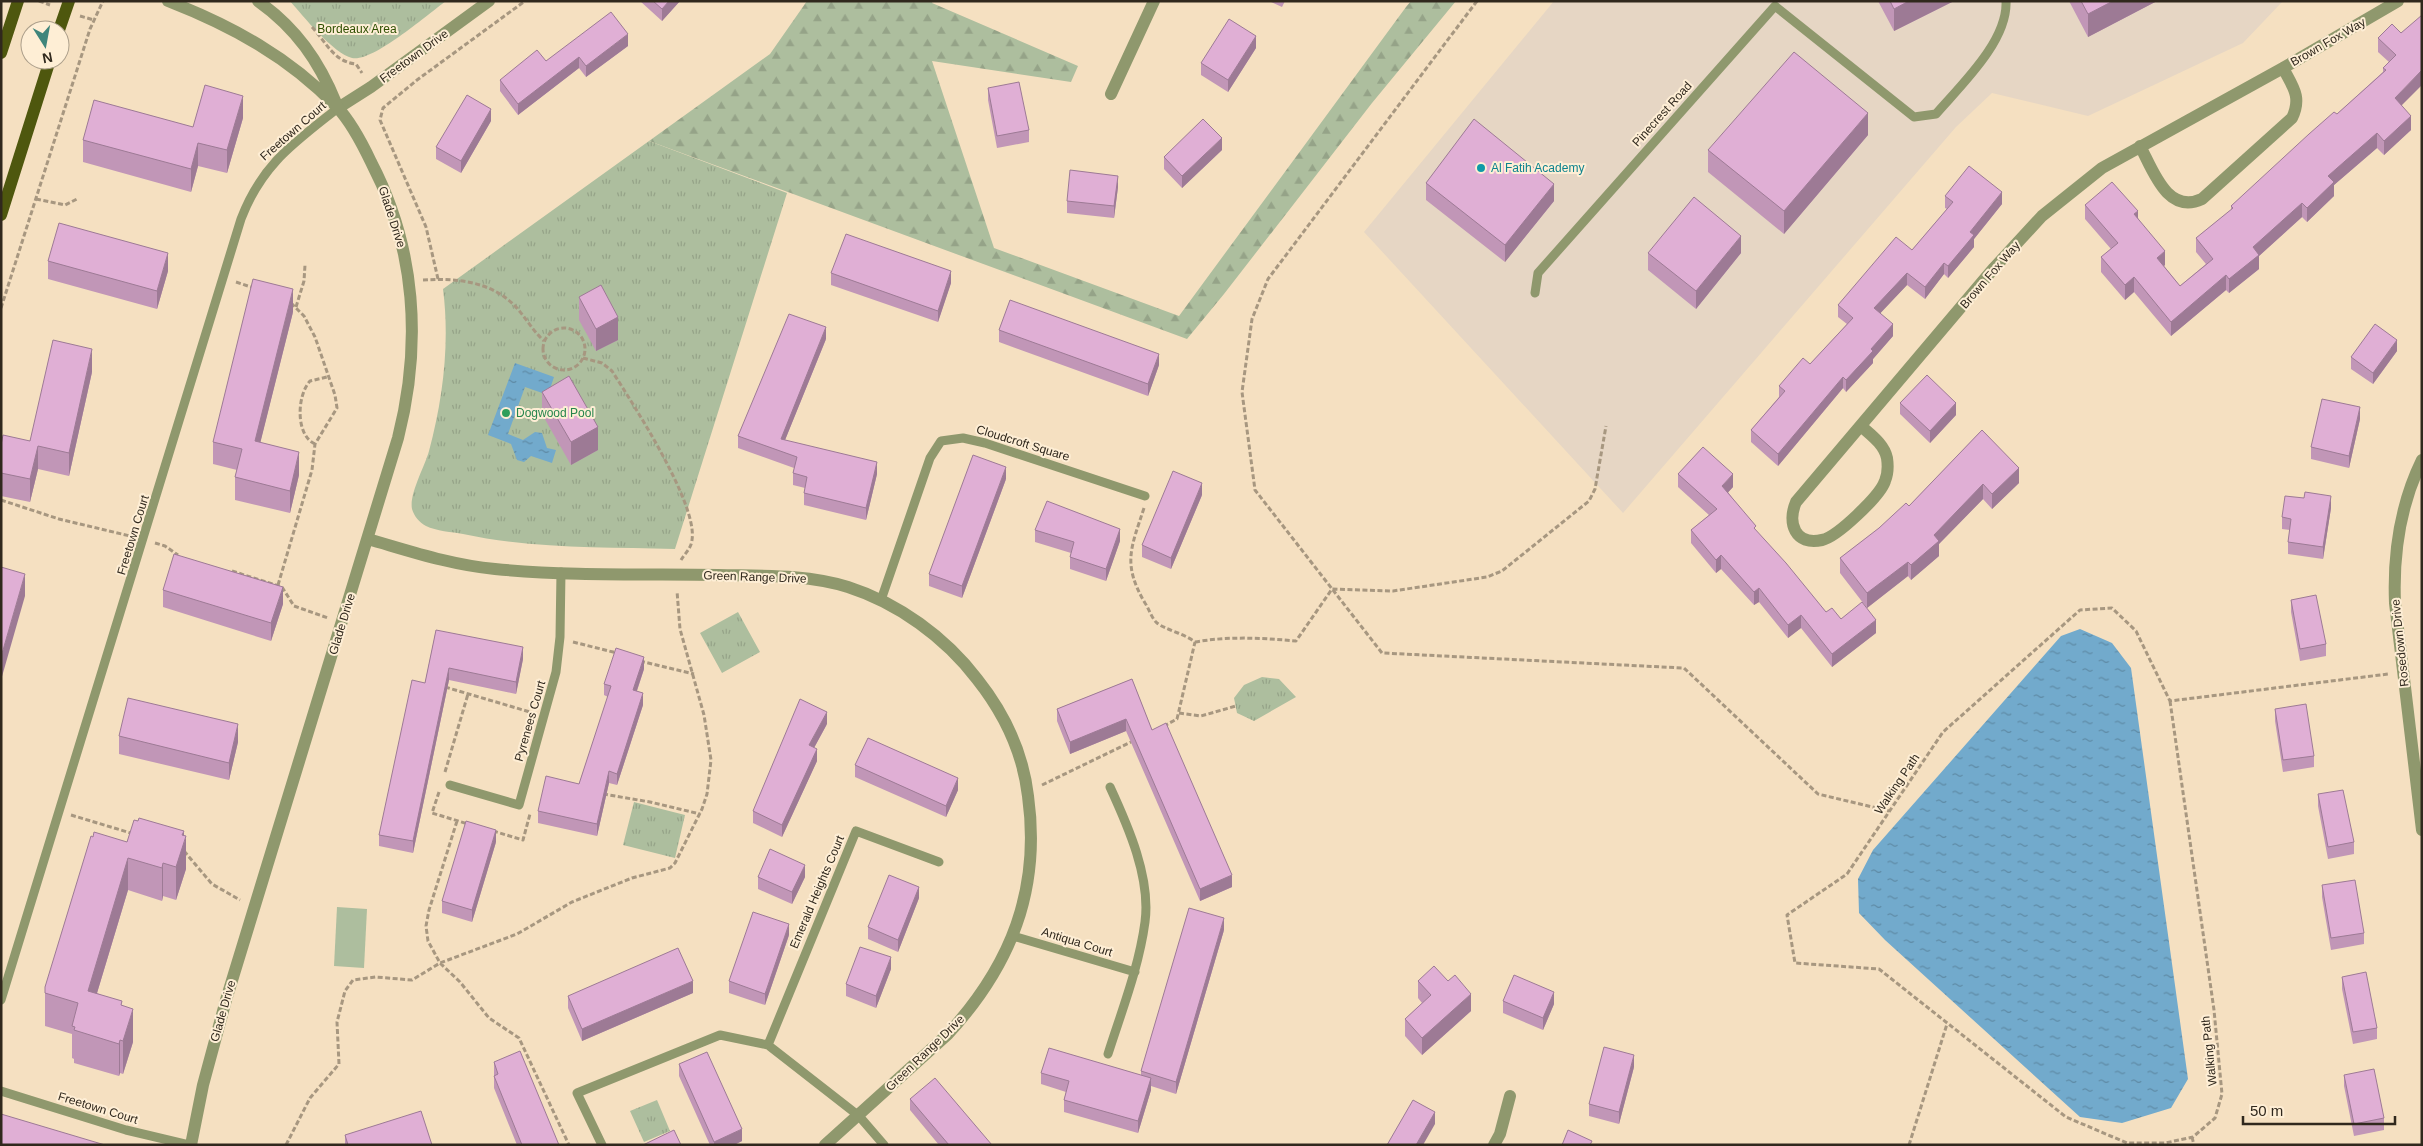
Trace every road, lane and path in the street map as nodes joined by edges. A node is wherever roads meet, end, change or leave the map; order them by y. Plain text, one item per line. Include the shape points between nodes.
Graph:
1 (18, 1) edge
2 (68, 1) edge
3 (103, 1) edge
4 (168, 1) edge
5 (258, 1) edge
6 (489, 1) edge
7 (525, 1) edge
8 (1154, 1) edge
9 (1476, 1) edge
10 (2398, 1) edge
11 (2007, 3) edge
12 (63, 20) edge
13 (310, 24) dead end
14 (1, 53) edge
15 (2283, 68) junction
16 (47, 70) edge
17 (371, 87) junction
18 (1111, 94) dead end
19 (338, 108) junction
20 (383, 108) junction
21 (2140, 146) junction
22 (36, 199) junction
23 (76, 199) dead end
24 (1, 215) edge
25 (306, 265) dead end
26 (222, 278) junction
27 (438, 279) junction
28 (410, 281) junction
29 (256, 288) edge
30 (1535, 293) dead end
31 (284, 298) edge
32 (296, 307) junction
33 (1, 308) edge
34 (544, 340) junction
35 (584, 358) junction
36 (327, 376) junction
37 (1606, 426) dead end
38 (1861, 426) junction
39 (315, 444) junction
40 (2422, 460) edge
41 (1145, 496) joint
42 (1, 500) edge
43 (144, 539) junction
44 (368, 539) junction
45 (181, 556) edge
46 (225, 569) edge
47 (560, 572) junction
48 (678, 574) junction
49 (278, 585) junction
50 (1332, 589) junction
51 (881, 600) junction
52 (342, 623) junction
53 (560, 641) junction
54 (1195, 642) junction
55 (624, 655) edge
56 (637, 659) edge
57 (2403, 672) junction
58 (694, 674) junction
59 (443, 686) edge
60 (468, 694) junction
61 (2170, 701) junction
62 (1236, 706) dead end
63 (1179, 713) junction
64 (545, 716) junction
65 (1160, 728) edge
66 (1135, 740) edge
67 (443, 776) dead end
68 (440, 785) dead end
69 (450, 785) dead end
70 (1110, 787) dead end
71 (1028, 791) junction
72 (594, 792) edge
73 (1889, 811) junction
74 (60, 812) junction
75 (700, 814) junction
76 (2422, 830) edge
77 (137, 835) edge
78 (182, 848) edge
79 (939, 862) dead end
80 (256, 906) junction
81 (1013, 936) junction
82 (440, 963) junction
83 (1135, 972) junction
84 (1, 1000) edge
85 (1947, 1023) junction
86 (768, 1045) junction
87 (1108, 1054) dead end
88 (1, 1090) edge
89 (1510, 1096) dead end
90 (859, 1116) junction
91 (2192, 1137) junction
92 (190, 1145) edge
93 (286, 1145) edge
94 (569, 1145) edge
95 (602, 1145) edge
96 (825, 1145) edge
97 (884, 1145) edge
98 (1494, 1145) edge
99 (1910, 1145) edge
100 (2194, 1145) edge

1 - 14 main road
2 - 12 main road
3 - 22 path via 90,28
4 - 19 street, Glade Drive via 218,21 272,52
5 - 19 street, Glade Drive via 285,22 301,40 323,73
6 - 17 street, Freetown Drive
7 - 20 path
8 - 18 street
9 - 50 path via 1268,278 1252,319 1242,392 1256,490
10 - 15 street, Brown Fox Way
11 - 30 lane, Pinecrest Road via 2001,32 1969,76 1936,114 1914,117 1775,6 1538,273
13 - 17 path via 334,54 346,63 356,64
15 - 21 street, Brown Fox Way
15 - 21 street, Brown Fox Way via 2297,95 2297,107 2292,118 2202,199 2182,203 2172,198 2162,188
16 - 24 main road
17 - 19 street, Freetown Drive
17 - 20 path
19 - 26 lane, Freetown Court via 280,155 260,178 247,203
19 - 28 street, Glade Drive via 367,154 386,194 400,233
20 - 27 path via 380,120 426,227
21 - 38 street, Brown Fox Way via 2102,168 2042,216
22 - 23 path via 65,206
22 - 33 path
25 - 32 path
26 - 29 path
26 - 43 lane, Freetown Court
27 - 28 path
27 - 34 path via 474,283 502,295
28 - 44 street, Glade Drive via 413,341 409,387 398,438
31 - 32 path
32 - 36 path via 314,337
34 - 35 path via 544,357 555,368 571,369
34 - 35 path via 555,330 572,329 584,342
35 - 48 path via 602,363 612,371 679,489 692,533 690,548 682,558
36 - 39 path via 335,395 336,408
36 - 39 path via 310,381 302,402 302,425 307,438
37 - 50 path via 1595,488 1589,501 1502,571 1487,577 1392,590
38 - 38 street, Brown Fox Way via 1796,502 1792,522 1798,534 1808,541 1833,536 1877,494 1885,481 1887,459 1883,447
39 - 49 path via 312,470
40 - 57 street, Rosedown Drive via 2402,518 2395,564 2395,603
41 - 51 lane, Cloudcroft Square via 964,438 941,441 930,458
41 - 54 path via 1148,496 1130,552 1131,574 1158,624
42 - 43 path via 59,520
43 - 45 path
43 - 74 lane, Freetown Court
44 - 47 street, Green Range Drive via 475,566
44 - 52 street, Glade Drive
46 - 49 path
47 - 48 street, Green Range Drive
47 - 53 lane, Pyrenees Court
48 - 51 street, Green Range Drive via 794,577 848,587
48 - 58 path via 678,617
49 - 52 path via 287,592 294,606
50 - 54 path via 1296,641 1259,637
50 - 73 path via 1382,653 1684,668 1818,794
51 - 71 street, Green Range Drive via 941,640 973,673 1006,724 1020,757
52 - 80 street, Glade Drive
53 - 55 path via 590,645
53 - 64 lane, Pyrenees Court
54 - 63 path
56 - 58 path
57 - 61 path
57 - 76 street, Rosedown Drive
58 - 75 path via 711,760 707,794
59 - 60 path
60 - 64 path
60 - 67 path
61 - 73 path, Walking Path via 2136,631 2112,608 2080,610 1943,732
61 - 91 path, Walking Path via 2214,1010 2222,1094 2215,1118
62 - 63 path via 1201,716
63 - 65 path via 1177,719
64 - 69 lane, Pyrenees Court via 519,805
66 - 71 path
68 - 82 path via 432,813 457,820 426,926 432,949
70 - 83 lane via 1130,829 1143,877 1146,920
71 - 81 street, Green Range Drive via 1032,854 1027,890
72 - 75 path
73 - 85 path, Walking Path via 1846,874 1788,915 1795,963 1879,969
74 - 77 path
74 - 84 lane, Freetown Court
75 - 82 path via 681,856 670,868 632,878 586,896 517,934
78 - 80 path via 212,884 232,897
79 - 86 lane, Emerald Heights Court via 856,831
80 - 92 street, Glade Drive via 205,1076
81 - 83 lane, Antiqua Court
81 - 90 street, Green Range Drive via 989,983 967,1013
82 - 93 path via 412,980 366,978 348,984 337,1022 339,1064 310,1098
82 - 94 path via 495,1024 519,1038
83 - 87 lane
85 - 91 path, Walking Path via 2066,1117 2128,1143 2165,1143
85 - 99 path
86 - 90 lane
86 - 95 lane via 720,1035 578,1093
88 - 92 lane, Freetown Court via 126,1130
89 - 98 street
90 - 96 street, Green Range Drive
90 - 97 lane
91 - 100 path

